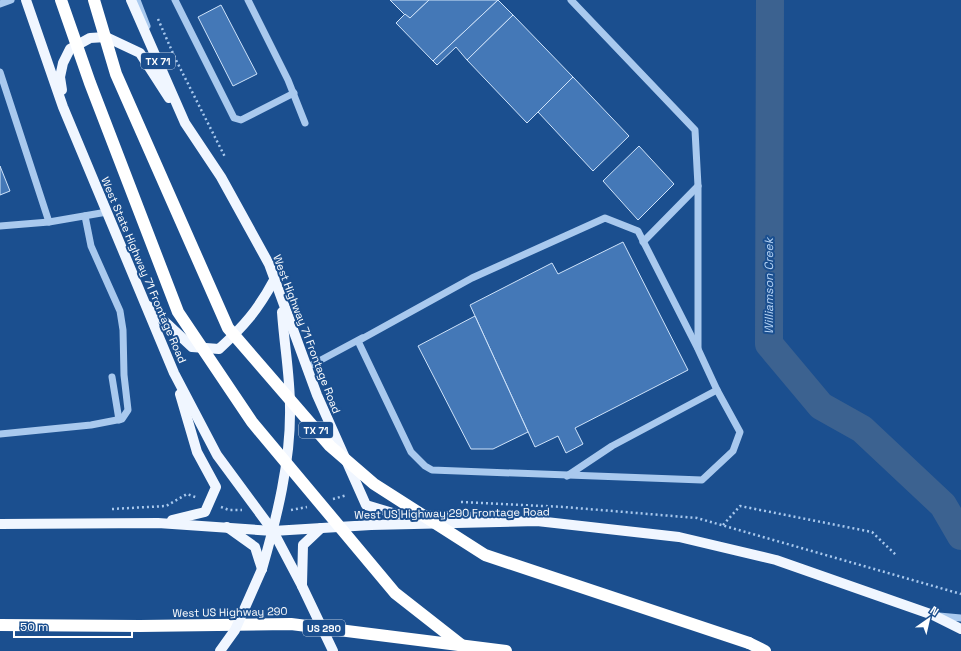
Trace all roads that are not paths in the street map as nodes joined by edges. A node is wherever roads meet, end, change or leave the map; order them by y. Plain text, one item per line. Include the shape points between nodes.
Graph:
1 (10, 0) edge
2 (26, 0) edge
3 (61, 0) edge
4 (94, 0) edge
5 (131, 0) edge
6 (137, 0) edge
7 (175, 0) edge
8 (248, 0) edge
9 (571, 0) edge
10 (0, 4) edge
11 (106, 37) junction
12 (0, 72) edge
13 (294, 93) junction
14 (63, 107) junction
15 (185, 123) junction
16 (305, 123) dead end
17 (698, 186) junction
18 (107, 212) junction
19 (85, 216) junction
20 (49, 222) junction
21 (0, 226) edge
22 (643, 242) junction
23 (274, 280) junction
24 (280, 298) junction
25 (145, 303) junction
26 (365, 336) junction
27 (698, 349) junction
28 (306, 368) junction
29 (174, 373) junction
30 (112, 377) dead end
31 (717, 390) junction
32 (119, 420) junction
33 (0, 434) edge
34 (567, 476) junction
35 (537, 521) junction
36 (158, 523) junction
37 (0, 524) edge
38 (226, 526) junction
39 (321, 528) junction
40 (273, 531) junction
41 (262, 569) junction
42 (302, 586) junction
43 (933, 615) junction
44 (0, 616) edge
45 (961, 618) edge
46 (0, 625) edge
47 (140, 626) junction
48 (961, 629) edge
49 (220, 651) edge
50 (333, 651) edge
51 (469, 651) edge
52 (506, 651) edge
53 (765, 651) edge

1 - 10 street
2 - 14 main road, West State Highway 71 Frontage Road
3 - 51 highway, bridge via 178,312 252,422 395,593
4 - 11 highway, TX 71, bridge
5 - 15 main road, West Highway 71 Frontage Road / TX 71
6 - 15 street
7 - 13 street via 234,118 241,120
8 - 13 street
9 - 17 street via 695,130
11 - 14 main road via 90,38 70,49 60,77
11 - 15 main road via 140,53
11 - 53 highway, TX 71, bridge via 116,74 228,328 330,446 374,484 485,555
12 - 20 street
13 - 16 street
14 - 18 main road, West State Highway 71 Frontage Road
15 - 23 main road, West Highway 71 Frontage Road via 221,177 269,264
17 - 22 street
17 - 27 street
18 - 19 street
18 - 25 main road, West State Highway 71 Frontage Road
19 - 20 street
19 - 32 street via 91,246 120,311 128,410
20 - 21 street
22 - 26 street via 638,232 605,218 472,278
22 - 27 street
23 - 24 main road, West Highway 71 Frontage Road
23 - 25 main road via 260,306 239,331 219,348 192,347
24 - 28 main road, West Highway 71 Frontage Road
24 - 40 main road via 290,407 286,465
25 - 29 main road, West State Highway 71 Frontage Road
26 - 28 street
26 - 34 street via 358,341 412,452 425,466 432,470
27 - 31 street
28 - 35 main road, West Highway 71 Frontage Road via 366,504 396,514
29 - 36 main road via 197,452 216,487 206,512
29 - 40 main road, West State Highway 71 Frontage Road via 217,455
30 - 32 street
31 - 34 street via 612,446
31 - 34 street via 740,432 733,451 702,480
32 - 33 street
35 - 39 main road, West US Highway 290 Frontage Road
35 - 43 main road, West US Highway 290 Frontage Road via 679,537 776,560
36 - 37 main road, West US Highway 290 Frontage Road
36 - 38 main road, West US Highway 290 Frontage Road
38 - 40 main road, West US Highway 290 Frontage Road
38 - 41 main road via 255,547
39 - 40 main road, West US Highway 290 Frontage Road
39 - 42 main road via 303,545
40 - 41 main road
40 - 42 main road, West State Highway 71 Frontage Road
41 - 49 main road, bridge via 235,630
42 - 50 main road, West State Highway 71 Frontage Road, bridge
43 - 45 street, bridge
43 - 48 main road, West US Highway 290 Frontage Road, bridge
44 - 47 highway, US 290
46 - 47 highway, West US Highway 290 / US 290
47 - 52 highway, West US Highway 290 / US 290 via 291,624

